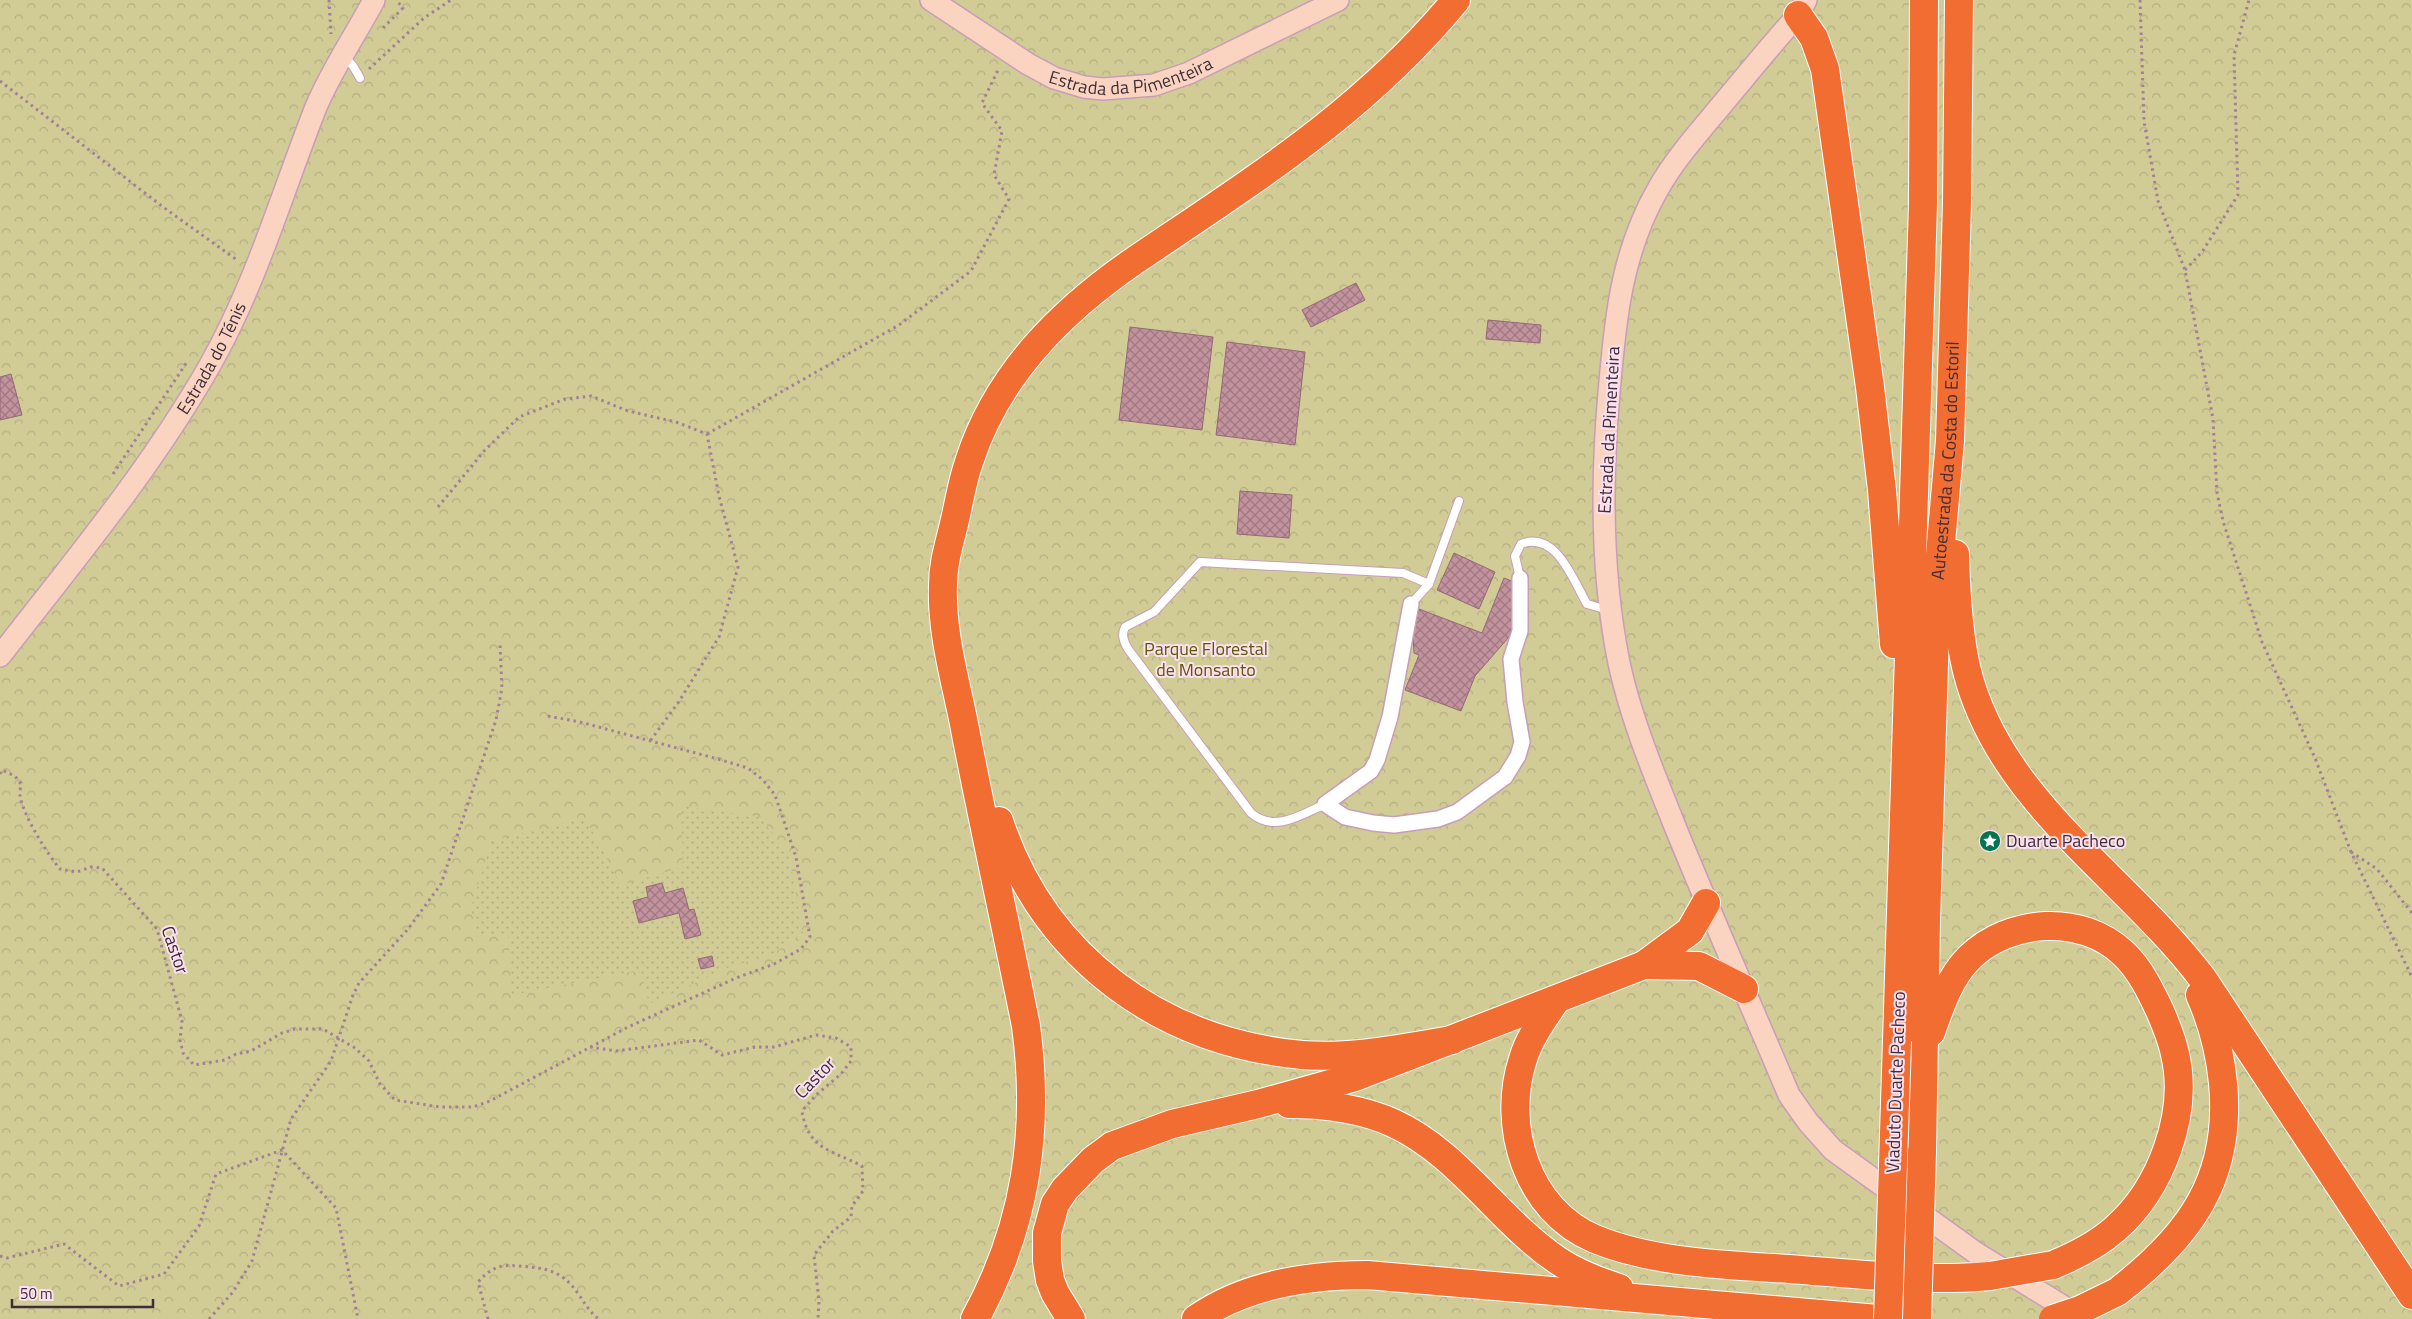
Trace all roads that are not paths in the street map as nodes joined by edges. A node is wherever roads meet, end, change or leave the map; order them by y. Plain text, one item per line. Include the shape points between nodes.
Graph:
1 (374, 0) edge
2 (389, 0) edge
3 (932, 0) edge
4 (1338, 0) edge
5 (1456, 0) edge
6 (1924, 0) edge
7 (1959, 0) edge
8 (1802, 7) edge
9 (361, 24) junction
10 (334, 48) junction
11 (360, 78) road end
12 (1950, 441) junction
13 (1459, 501) dead end
14 (954, 524) junction
15 (1520, 578) joint
16 (1429, 584) junction
17 (1411, 604) joint
18 (1610, 611) junction
19 (0, 656) edge
20 (1325, 804) junction
21 (1903, 845) junction
22 (1706, 903) junction
23 (2139, 905) junction
24 (1926, 921) joint
25 (1644, 965) junction
26 (1744, 989) junction
27 (1556, 1000) junction
28 (1452, 1040) junction
29 (1925, 1050) junction
30 (1258, 1104) junction
31 (2412, 1295) edge
32 (1663, 1301) junction
33 (1207, 1313) edge
34 (975, 1319) edge
35 (1071, 1319) edge
36 (1878, 1319) edge
37 (1888, 1319) edge
38 (1916, 1319) edge
39 (2053, 1319) edge
40 (2082, 1319) edge

1 - 9 main road, Estrada do Ténis
2 - 9 main road, Estrada do Ténis
3 - 4 main road, Estrada da Pimenteira via 1007,51 1054,78 1103,89 1146,86 1189,73
5 - 14 highway via 1393,70 1334,122 1262,176 1101,285 1042,338 996,400 967,469
6 - 21 highway, Autoestrada da Costa do Estoril via 1923,195
7 - 12 highway, Autoestrada da Costa do Estoril
8 - 18 main road, Estrada da Pimenteira via 1698,133 1658,188 1631,245 1619,300 1605,440 1602,512
8 - 21 highway via 1825,69 1870,388 1894,641
9 - 10 main road, Estrada do Ténis
10 - 11 lane via 353,66
10 - 19 main road, Estrada do Ténis via 317,106 274,223 210,364 159,446
12 - 23 highway via 1956,596 1967,671 1980,710 2004,756 2036,800
12 - 24 highway, Autoestrada da Costa do Estoril via 1936,600
13 - 16 lane
14 - 28 highway via 952,569 957,628 982,763 1013,861 1025,886 1072,947 1099,973 1150,1010 1206,1035 1229,1041 1302,1055 1336,1056
14 - 34 highway via 944,556 942,589 946,628 1026,1026 1031,1086 1030,1141 1022,1199 988,1294
15 - 18 lane via 1515,556 1521,544 1531,540 1544,543 1560,557 1587,604
15 - 20 street via 1520,631 1511,659 1522,742 1518,756 1505,777 1464,808 1438,819 1394,825 1373,824 1345,817
16 - 17 lane
16 - 20 lane via 1403,573 1200,562 1154,612 1123,630 1128,649 1260,821 1289,820
17 - 20 street via 1390,717 1377,760 1371,771
18 - 22 main road, Estrada da Pimenteira via 1631,709
21 - 37 highway, Viaduto Duarte Pacheco, bridge
22 - 25 highway via 1690,931
22 - 26 main road, Estrada da Pimenteira
23 - 31 highway via 2203,978
23 - 39 highway, bridge via 2183,967 2209,1016 2222,1069 2225,1125 2221,1154 2205,1196 2174,1241 2117,1292
24 - 29 highway, Viaduto Duarte Pacheco
25 - 26 highway via 1699,966
25 - 27 highway
26 - 40 main road, Estrada da Pimenteira via 1789,1095 1833,1150 1976,1252
27 - 28 highway
27 - 29 highway, bridge via 1523,1058 1514,1119 1519,1147 1534,1183 1551,1207 1570,1224 1594,1239 1638,1252 1735,1265 1950,1278 1990,1276 2053,1265 2093,1245 2133,1211 2159,1171 2176,1114 2179,1086 2176,1055 2167,1027 2142,977 2124,954 2104,940 2079,929 2052,926 2007,933 1988,943 1968,959 1955,976
28 - 30 highway via 1355,1077
29 - 38 highway, Viaduto Duarte Pacheco, bridge
30 - 32 highway via 1337,1106 1393,1123 1415,1134 1443,1155 1557,1260 1597,1281
30 - 35 highway via 1135,1136 1112,1146 1076,1175 1055,1204 1046,1245 1050,1280
32 - 33 highway via 1458,1281 1335,1275 1265,1288
32 - 36 highway

